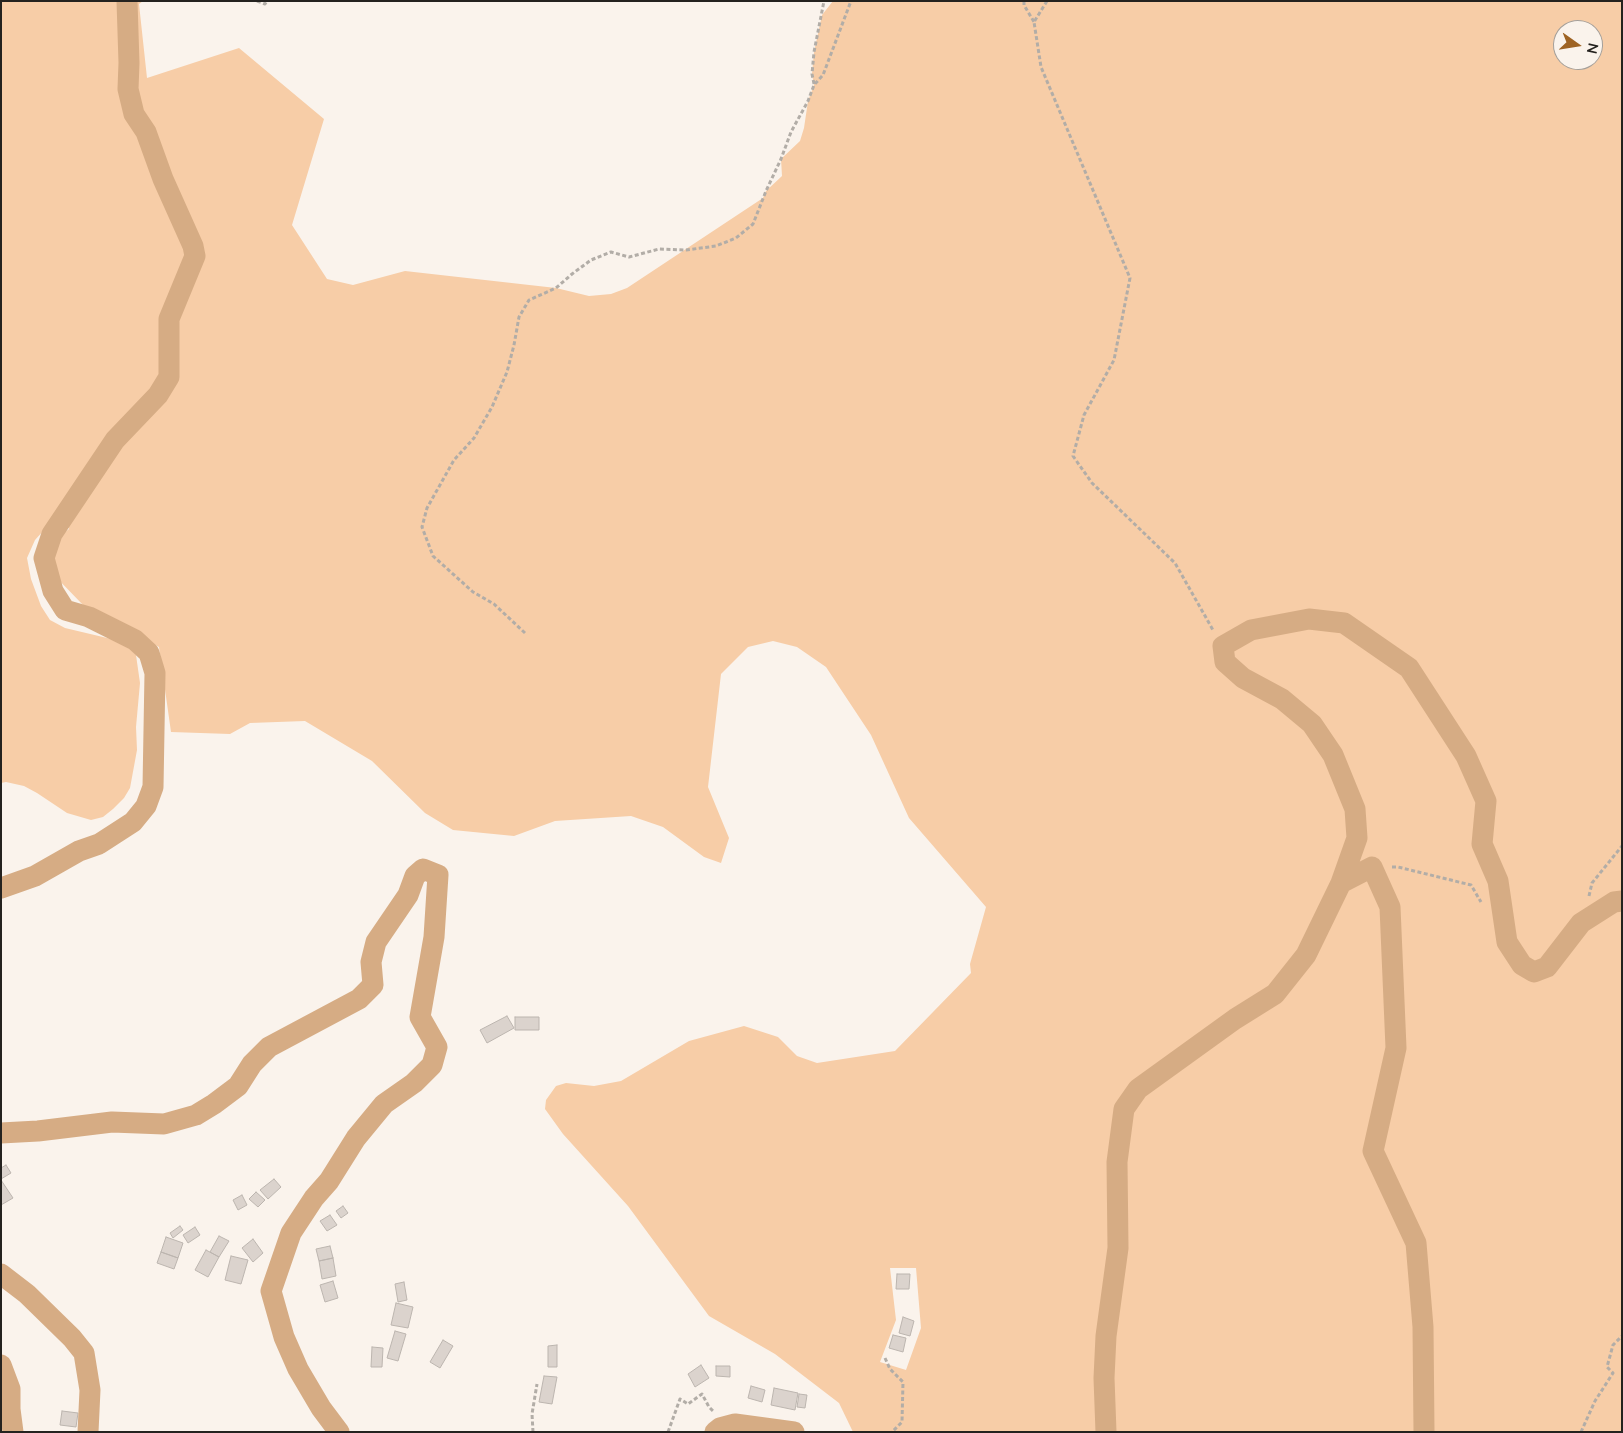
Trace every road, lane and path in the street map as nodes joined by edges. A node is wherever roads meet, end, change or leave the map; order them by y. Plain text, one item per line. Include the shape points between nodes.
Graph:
1 (127, 1) edge
2 (257, 1) edge
3 (267, 1) edge
4 (824, 1) edge
5 (851, 1) edge
6 (1024, 1) edge
7 (1047, 1) edge
8 (1034, 22) junction
9 (814, 85) junction
10 (525, 632) dead end
11 (1222, 646) junction
12 (1622, 846) edge
13 (1372, 867) junction
14 (1341, 883) junction
15 (1, 888) edge
16 (1622, 901) edge
17 (1484, 907) dead end
18 (1581, 924) junction
19 (1, 1133) edge
20 (1, 1274) edge
21 (1622, 1336) edge
22 (884, 1358) dead end
23 (1, 1365) edge
24 (537, 1384) dead end
25 (735, 1424) junction
26 (13, 1432) edge
27 (88, 1432) edge
28 (339, 1432) edge
29 (533, 1432) edge
30 (668, 1432) edge
31 (715, 1432) edge
32 (794, 1432) edge
33 (892, 1432) edge
34 (1106, 1432) edge
35 (1424, 1432) edge
36 (1581, 1432) edge

1 - 15 street via 128,89 134,114 146,132 193,246 194,256 169,319 169,377 158,395 115,440 52,534 44,558 53,591 65,610 89,617 135,640 149,653 155,673 153,787 146,806 133,822 99,844 79,850 35,876
2 - 3 path via 264,4
4 - 9 path via 814,52
5 - 9 path via 823,75
6 - 8 path
7 - 8 path
8 - 11 path via 1041,67 1130,278 1114,360 1084,415 1073,456 1092,484 1175,563
9 - 10 path via 790,132 753,224 736,238 716,246 686,250 659,248 629,257 610,252 591,260 556,288 529,300 519,317 507,372 492,407 474,438 454,460 427,508 422,527 433,556
11 - 14 street via 1226,662 1243,678 1282,699 1312,724 1332,755 1355,808 1358,838
11 - 18 street via 1251,630 1309,619 1344,623 1409,668 1466,756 1486,801 1482,844 1498,881 1507,942 1522,965 1534,972 1547,967
12 - 18 path via 1592,883
13 - 14 street
13 - 17 path via 1398,866 1471,885
13 - 35 street via 1390,906 1396,1048 1373,1151 1416,1243 1423,1327
14 - 34 street via 1306,956 1275,994 1138,1089 1124,1109 1117,1162 1118,1248 1106,1336
16 - 18 street via 1614,902
19 - 28 street via 112,1122 164,1124 196,1115 238,1086 252,1064 269,1047 360,1000 373,985 371,962 376,942 408,896 415,876 424,869 438,875 434,937 420,1017 437,1047 432,1065 384,1104 356,1138 291,1233 271,1291 284,1337 298,1369
20 - 27 street via 27,1294 84,1353 90,1390
21 - 36 path via 1612,1345 1607,1367 1613,1373
22 - 33 path via 903,1382 902,1422
23 - 26 street via 10,1389
24 - 29 path
25 - 30 path via 721,1418 709,1407 702,1394 688,1404 680,1399
25 - 31 street
25 - 32 street

